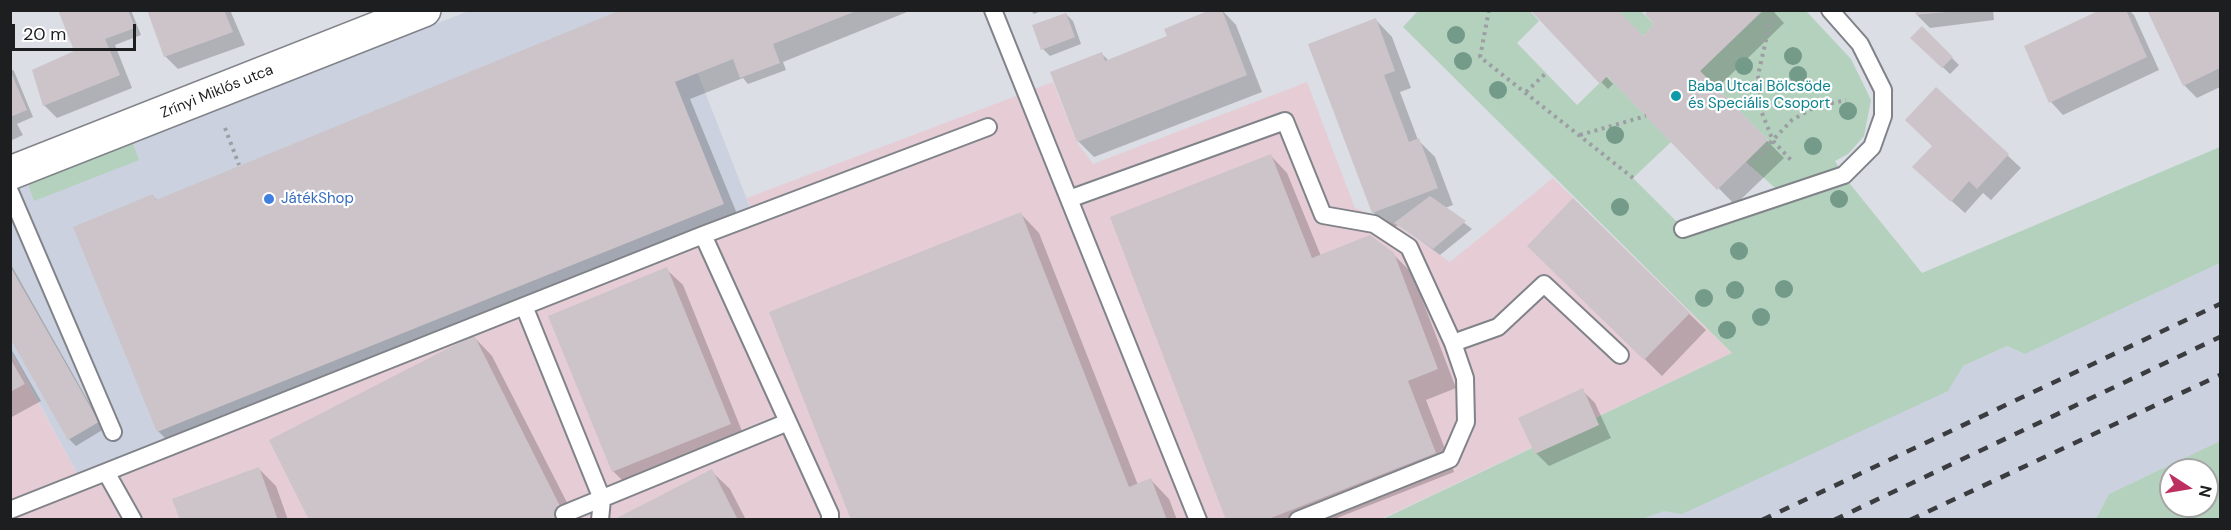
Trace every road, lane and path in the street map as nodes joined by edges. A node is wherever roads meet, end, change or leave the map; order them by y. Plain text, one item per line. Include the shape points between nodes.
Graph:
1 (424, 10) edge
2 (993, 10) edge
3 (1489, 10) edge
4 (1773, 10) edge
5 (1830, 10) edge
6 (1546, 73) dead end
7 (1526, 92) junction
8 (1846, 100) dead end
9 (1646, 116) dead end
10 (224, 124) dead end
11 (988, 127) dead end
12 (1580, 136) junction
13 (1773, 141) junction
14 (239, 165) dead end
15 (1749, 165) dead end
16 (1798, 167) dead end
17 (10, 173) edge
18 (1633, 178) dead end
19 (10, 192) edge
20 (1069, 199) junction
21 (1683, 228) dead end
22 (703, 235) junction
23 (524, 306) junction
24 (1453, 343) junction
25 (1620, 355) dead end
26 (788, 422) junction
27 (113, 432) dead end
28 (106, 472) junction
29 (603, 499) junction
30 (10, 510) edge
31 (564, 514) dead end
32 (133, 519) edge
33 (600, 519) edge
34 (830, 519) edge
35 (1198, 519) edge
36 (1298, 519) edge

1 - 17 street, Zrínyi Miklós utca
2 - 20 lane
3 - 7 path via 1480,57
4 - 13 path via 1758,75 1762,113
5 - 21 lane via 1860,44 1883,90 1883,116 1872,147 1844,175
6 - 7 path
7 - 12 path
8 - 13 path via 1807,111 1792,120
9 - 12 path
10 - 14 path
11 - 22 lane
12 - 18 path
13 - 15 path
13 - 16 path
19 - 27 lane
20 - 24 lane via 1285,121 1323,215 1374,224 1409,247
20 - 35 lane
22 - 23 lane
22 - 26 lane
23 - 28 lane
23 - 29 lane
24 - 25 lane via 1498,327 1544,284
24 - 36 lane via 1465,378 1466,422 1450,459
26 - 29 lane
26 - 34 lane
28 - 30 lane
28 - 32 lane
29 - 31 lane
29 - 33 lane

